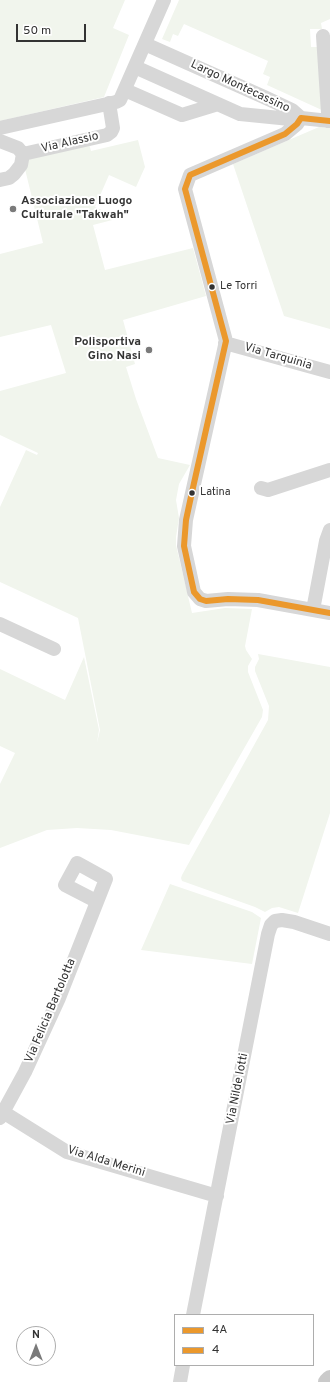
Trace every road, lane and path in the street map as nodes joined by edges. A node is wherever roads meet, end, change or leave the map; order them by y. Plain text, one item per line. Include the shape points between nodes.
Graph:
1 (164, 0) edge
2 (323, 36) dead end
3 (145, 44) junction
4 (135, 67) junction
5 (125, 90) junction
6 (109, 103) junction
7 (218, 104) junction
8 (301, 118) junction
9 (328, 121) edge
10 (0, 128) edge
11 (0, 141) edge
12 (23, 154) junction
13 (0, 168) edge
14 (14, 174) junction
15 (0, 180) edge
16 (225, 343) junction
17 (330, 372) edge
18 (330, 470) edge
19 (261, 488) dead end
20 (330, 530) edge
21 (313, 610) junction
22 (330, 613) edge
23 (0, 624) edge
24 (54, 649) dead end
25 (96, 901) dead end
26 (330, 934) edge
27 (2, 1115) edge
28 (217, 1196) junction
29 (193, 1314) edge
30 (183, 1366) edge
31 (330, 1379) edge
32 (180, 1382) edge
33 (327, 1382) edge

1 - 3 street
2 - 9 street
3 - 4 street
3 - 8 street, Largo Montecassino via 292,110
4 - 5 street
4 - 7 street, Largo Montecassino
5 - 6 street via 120,100
5 - 7 street, Largo Montecassino via 182,116
6 - 10 street
6 - 12 street, Via Alassio via 113,128 107,135
7 - 8 street, Largo Montecassino via 240,114
8 - 9 street
8 - 16 street via 285,134 190,175 185,189
11 - 12 street via 18,148
12 - 14 street via 21,165
13 - 14 street
14 - 15 street
16 - 17 street, Via Tarquinia
16 - 21 street via 186,526 184,546 194,592 200,600 206,601 258,600
18 - 19 street via 268,490
20 - 21 street
21 - 22 street
23 - 24 street
25 - 27 street, Via Felicia Bartolotta via 59,998
26 - 28 street, Via Nilde Iotti via 282,920 275,921 268,934
27 - 28 street, Via Alda Merini via 67,1152
28 - 29 street, Via Nilde Iotti
30 - 32 street
31 - 33 main road

